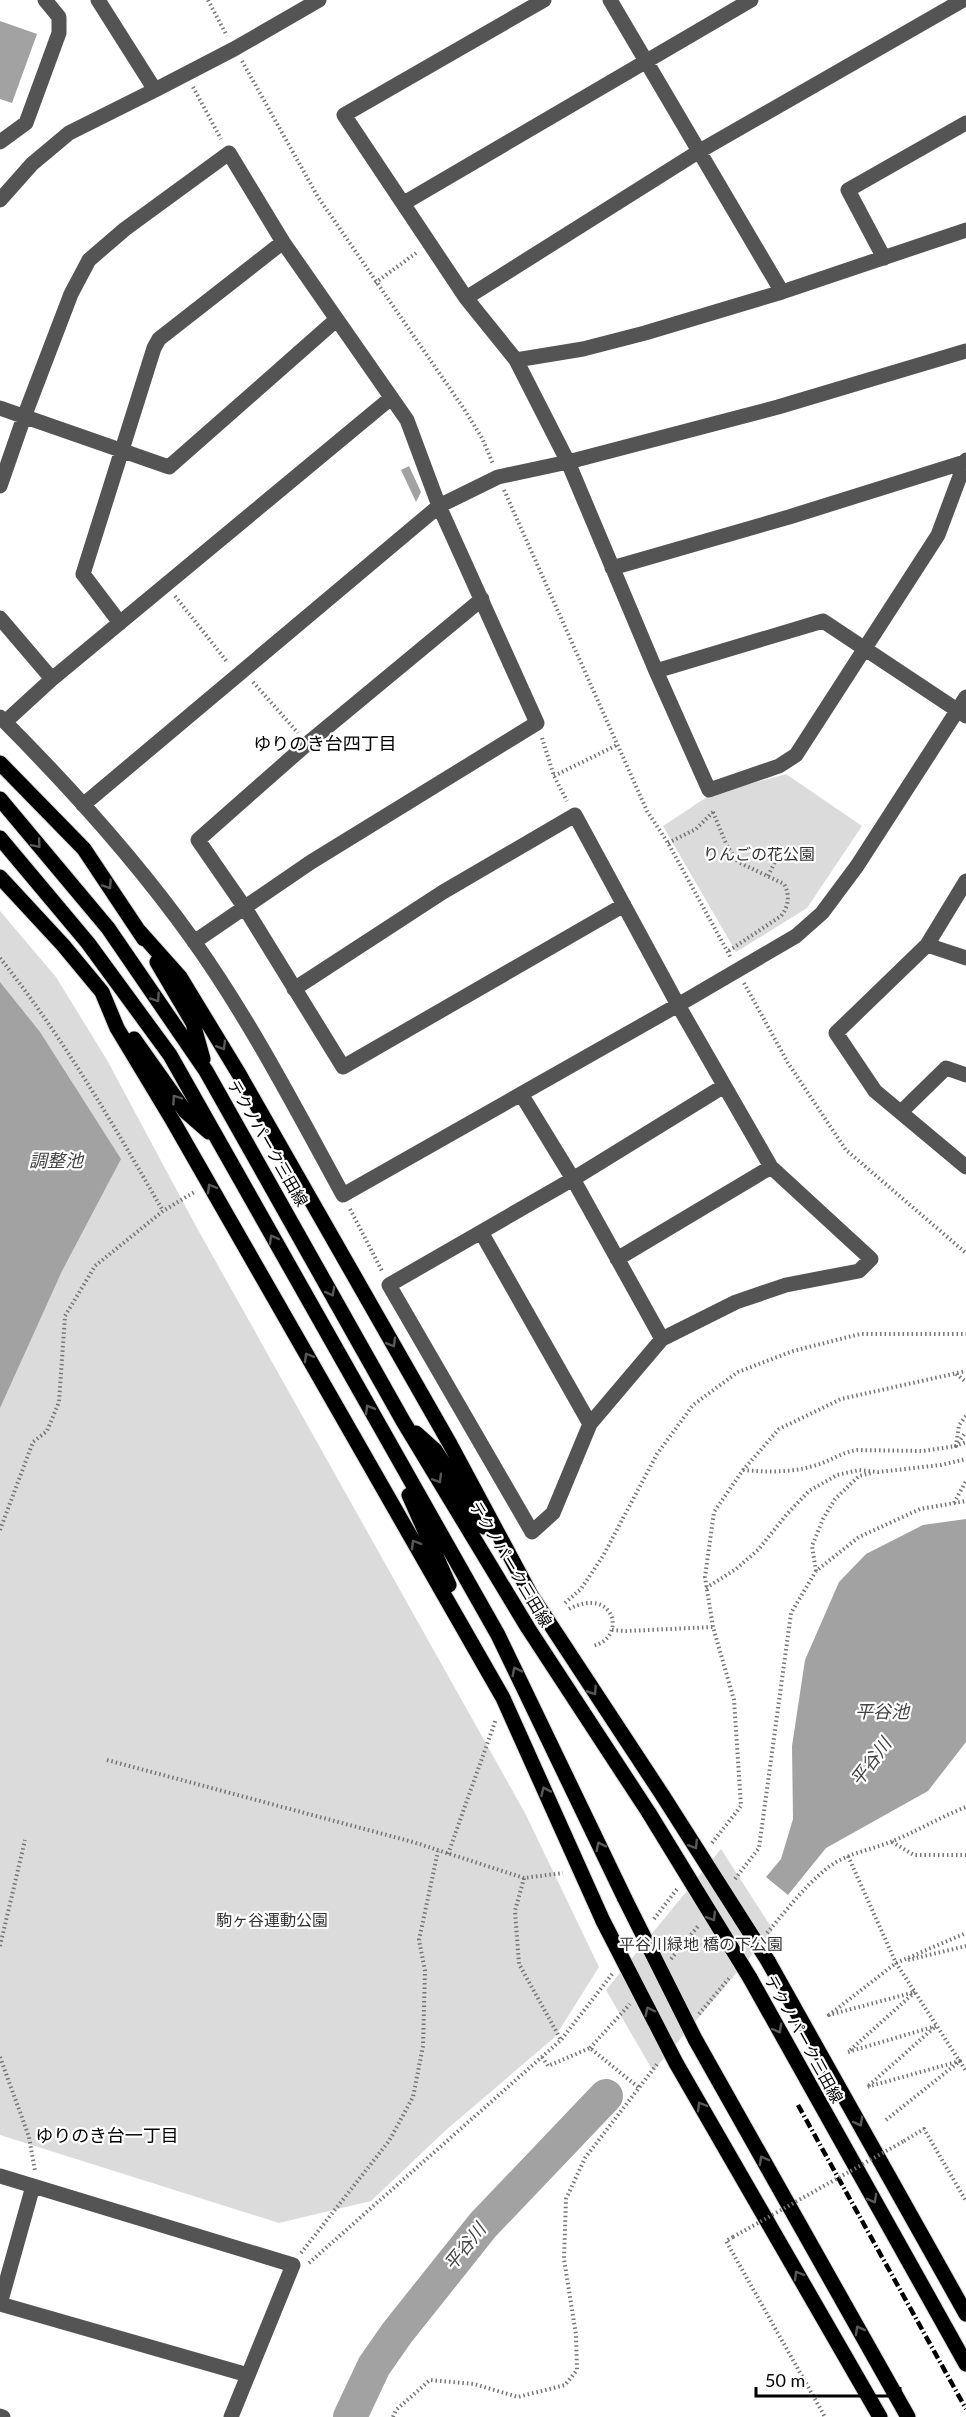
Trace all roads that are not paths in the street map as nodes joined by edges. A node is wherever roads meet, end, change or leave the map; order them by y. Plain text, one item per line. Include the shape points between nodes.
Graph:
1 (45, 0) edge
2 (98, 0) edge
3 (319, 0) edge
4 (544, 0) edge
5 (610, 0) edge
6 (751, 0) edge
7 (963, 0) edge
8 (302, 4) edge
9 (647, 62) junction
10 (155, 90) junction
11 (966, 123) edge
12 (0, 142) edge
13 (698, 152) junction
14 (0, 200) edge
15 (404, 203) junction
16 (966, 230) edge
17 (283, 242) junction
18 (884, 258) junction
19 (782, 292) junction
20 (466, 298) junction
21 (336, 320) junction
22 (966, 351) edge
23 (516, 360) junction
24 (391, 398) junction
25 (0, 408) edge
26 (24, 417) junction
27 (123, 451) junction
28 (966, 461) edge
29 (568, 462) junction
30 (0, 486) edge
31 (439, 506) junction
32 (612, 568) junction
33 (482, 599) junction
34 (0, 618) edge
35 (120, 623) junction
36 (865, 649) junction
37 (656, 671) junction
38 (52, 679) junction
39 (966, 697) edge
40 (961, 713) edge
41 (2, 720) edge
42 (0, 763) edge
43 (0, 799) edge
44 (83, 805) junction
45 (0, 838) edge
46 (0, 877) edge
47 (966, 881) edge
48 (624, 905) junction
49 (245, 908) junction
50 (139, 931) junction
51 (194, 942) junction
52 (927, 945) junction
53 (966, 958) edge
54 (294, 989) junction
55 (102, 992) junction
56 (678, 1005) junction
57 (206, 1071) junction
58 (966, 1075) edge
59 (724, 1086) junction
60 (521, 1094) junction
61 (901, 1112) junction
62 (218, 1140) junction
63 (771, 1167) junction
64 (966, 1167) edge
65 (573, 1179) junction
66 (481, 1232) junction
67 (617, 1259) junction
68 (662, 1339) junction
69 (403, 1421) junction
70 (590, 1424) junction
71 (385, 1436) junction
72 (532, 1597) junction
73 (471, 1638) junction
74 (0, 2176) edge
75 (33, 2186) junction
76 (0, 2304) edge
77 (966, 2314) edge
78 (966, 2364) edge
79 (248, 2375) junction
80 (231, 2417) edge
81 (880, 2417) edge
82 (908, 2417) edge

1 - 12 street via 58,17 59,33 26,123
2 - 10 street
3 - 8 street
4 - 15 street via 344,115
5 - 9 street
6 - 9 street
7 - 13 street
8 - 10 street via 234,50
9 - 13 street
9 - 15 street
10 - 14 street via 69,133 32,164
11 - 18 street via 848,190
13 - 19 street
13 - 20 street
15 - 20 street
16 - 18 street
17 - 21 street
17 - 26 street via 229,153 89,260 71,294
17 - 27 street via 159,339
18 - 19 street
19 - 23 street via 583,349
20 - 23 street
21 - 24 street
21 - 27 street via 169,468
22 - 29 street via 778,407
23 - 29 street
24 - 31 street via 407,420
24 - 35 street
25 - 26 street
26 - 27 street
26 - 30 street
27 - 35 street via 83,574
28 - 32 street via 789,518
28 - 36 street via 938,535
29 - 31 street via 498,477
29 - 32 street
31 - 33 street
31 - 44 street
32 - 37 street
33 - 49 street via 198,840
33 - 49 street via 537,723
34 - 38 street
35 - 38 street
36 - 37 street via 823,621
36 - 37 street via 796,755 779,766 709,790
36 - 40 street
38 - 41 street
39 - 40 street
40 - 56 street via 822,914 796,936
41 - 44 street
42 -> 50 main road via 84,849
43 -> 57 main road, テクノパーク三田線 via 108,928
44 - 51 street via 140,870
45 - 62 main road via 87,942 170,1055
46 - 55 main road
47 - 52 street
48 - 54 street via 343,1067
48 - 54 street via 575,815 443,892
48 - 56 street
49 - 51 street
49 - 54 street
50 - 57 main road via 193,1023
50 -> 72 main road via 180,977 233,1065 450,1444
51 - 60 street via 247,1025 343,1195
52 - 53 street
52 - 61 street via 836,1033 875,1091
62 -> 55 main road via 185,1111
73 -> 55 main road via 117,1028
56 - 59 street
56 - 60 street
57 -> 69 main road, テクノパーク三田線
58 - 61 street via 946,1068
59 - 63 street
59 - 65 street
60 - 65 street
61 - 64 street
71 -> 62 main road
63 - 67 street
63 - 68 street via 871,1259 859,1271 786,1285 736,1302
65 - 66 street
65 - 67 street
66 - 70 street
66 - 70 street via 389,1285 532,1532 553,1513
67 - 68 street
68 - 70 street
69 - 72 main road via 435,1450
69 -> 78 main road, テクノパーク三田線, bridge via 528,1628 649,1814
71 - 73 main road
82 -> 71 main road, bridge via 696,2039 498,1635
72 -> 77 main road, bridge via 768,1961
81 -> 73 main road, bridge via 668,2061 503,1698
74 - 75 street
75 - 76 street
75 - 79 street via 293,2265
76 - 79 street
79 - 80 street

